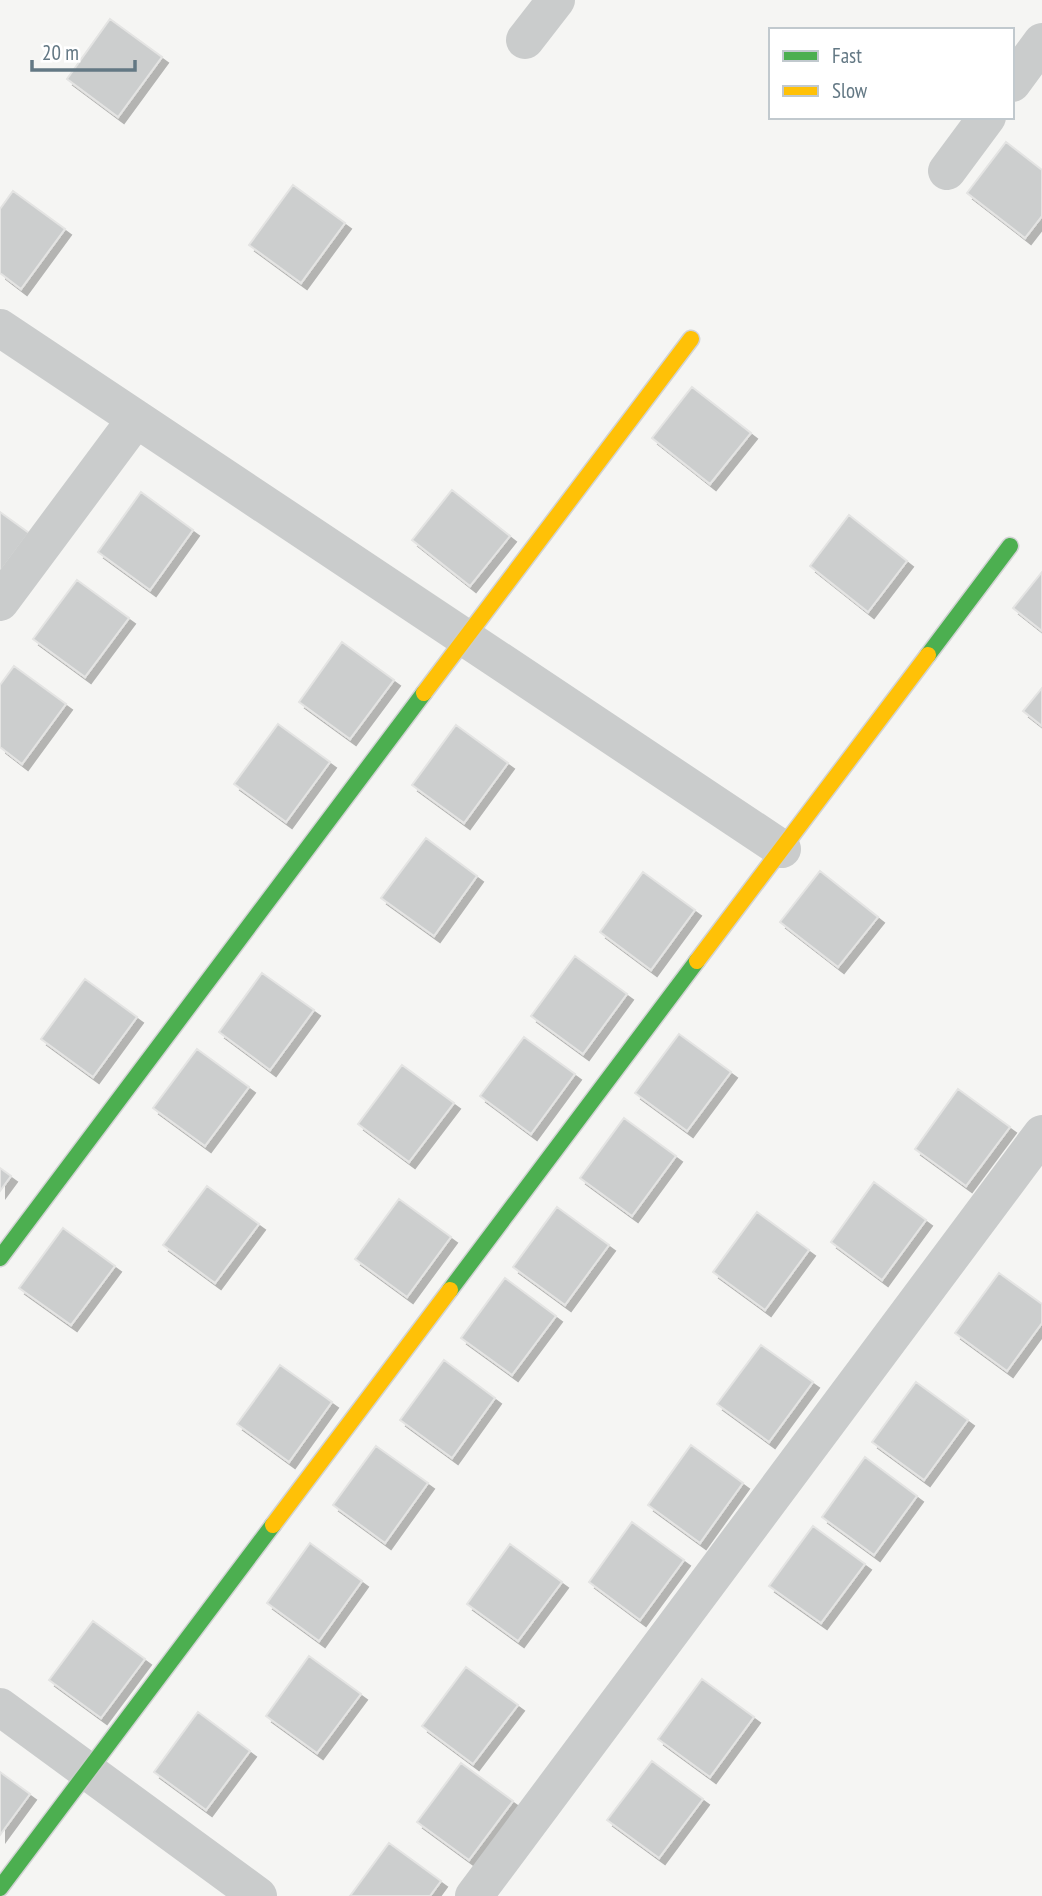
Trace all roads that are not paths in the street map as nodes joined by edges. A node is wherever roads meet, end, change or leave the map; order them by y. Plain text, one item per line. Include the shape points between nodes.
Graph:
1 (556, 0) edge
2 (525, 40) dead end
3 (1042, 42) edge
4 (1014, 80) edge
5 (986, 119) edge
6 (947, 171) dead end
7 (0, 328) edge
8 (691, 339) dead end
9 (136, 419) junction
10 (1010, 546) dead end
11 (0, 602) edge
12 (466, 638) junction
13 (782, 849) junction
14 (1042, 1134) edge
15 (0, 1258) edge
16 (0, 1707) edge
17 (87, 1772) junction
18 (0, 1888) edge
19 (258, 1896) edge
20 (474, 1896) edge

1 - 2 street
3 - 4 street
5 - 6 street
7 - 9 street
8 - 12 street
9 - 11 street
9 - 12 street
10 - 13 street
12 - 13 street
12 - 15 street
13 - 17 street
14 - 20 street
16 - 17 street
17 - 18 street
17 - 19 street

